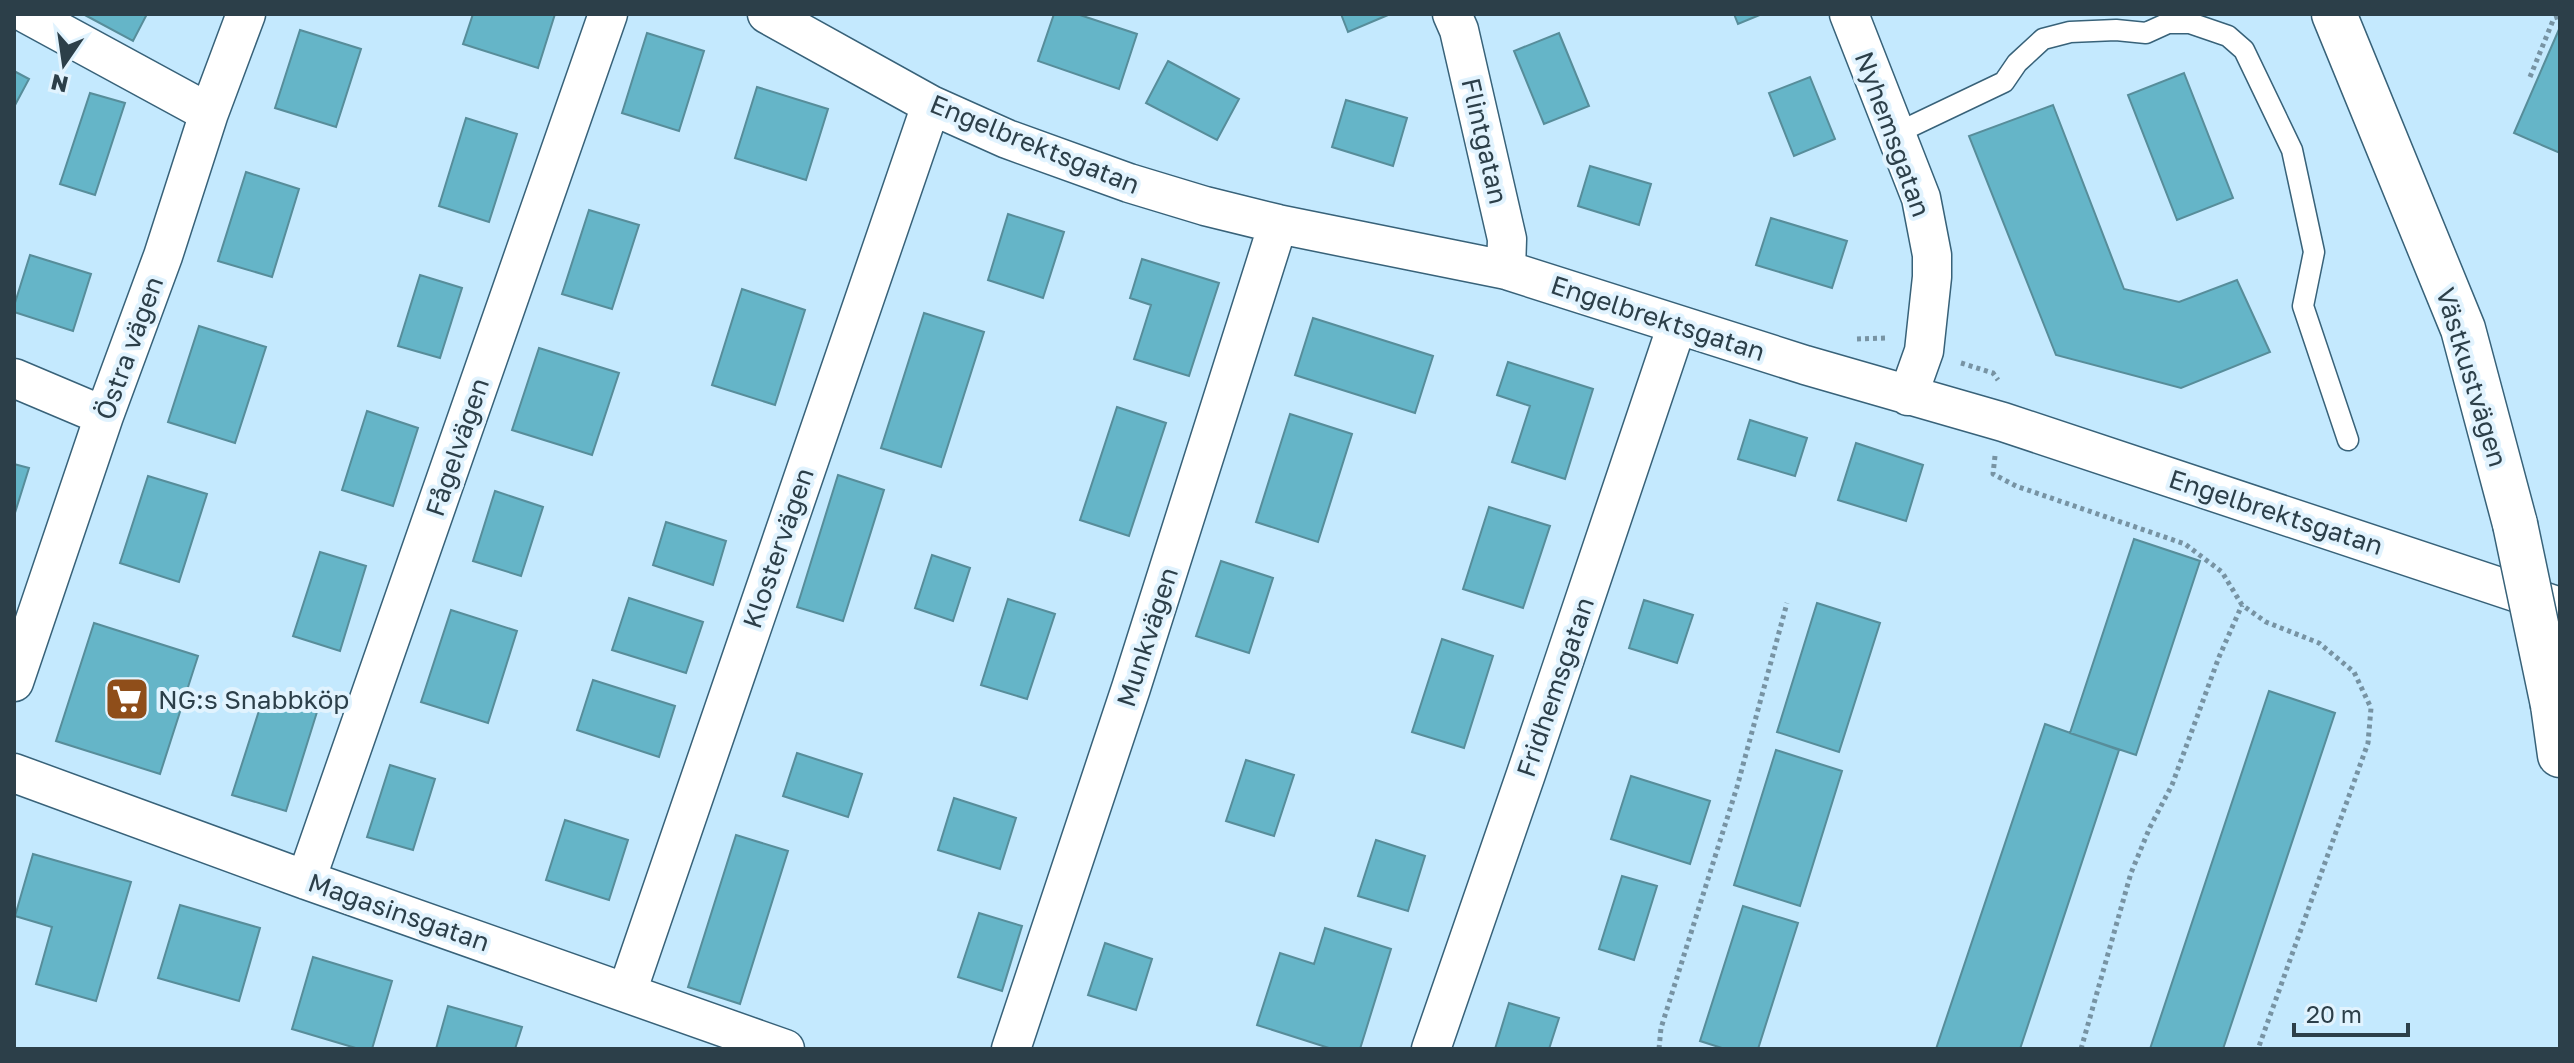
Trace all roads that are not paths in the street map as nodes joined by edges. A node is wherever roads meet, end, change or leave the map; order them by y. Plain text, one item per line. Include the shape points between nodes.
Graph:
1 (27, 14) edge
2 (246, 14) edge
3 (608, 14) edge
4 (767, 14) edge
5 (1452, 14) edge
6 (1849, 14) edge
7 (2334, 14) edge
8 (931, 105) junction
9 (209, 113) junction
10 (1897, 133) junction
11 (1278, 224) junction
12 (1506, 270) junction
13 (1677, 325) junction
14 (14, 378) edge
15 (1908, 396) junction
16 (104, 416) junction
17 (2348, 440) dead end
18 (2560, 607) edge
19 (14, 682) edge
20 (2560, 755) edge
21 (14, 773) edge
22 (306, 880) junction
23 (627, 992) junction
24 (785, 1049) edge
25 (1011, 1049) edge
26 (1431, 1049) edge

1 - 9 street
2 - 9 street, Östra vägen
3 - 22 street, Fågelvägen
4 - 8 street, Engelbrektsgatan
5 - 12 street, Flintgatan via 1507,239
6 - 10 street, Nyhemsgatan
7 - 20 street, Västkustvägen, bridge via 2463,329 2515,524
8 - 11 street, Engelbrektsgatan via 1129,183
8 - 23 street, Klostervägen
9 - 16 street, Östra vägen
10 - 15 street, Nyhemsgatan via 1921,198 1932,255 1924,351
10 - 17 lane via 2004,82 2043,39 2070,32 2146,33 2168,23 2190,23 2228,36 2244,50 2292,150 2314,252 2303,306
11 - 12 street, Engelbrektsgatan
11 - 25 street, Munkvägen
12 - 13 street, Engelbrektsgatan
13 - 15 street, Engelbrektsgatan
13 - 26 street, Fridhemsgatan
14 - 16 street
15 - 18 street, Engelbrektsgatan via 2003,422
16 - 19 street, Östra vägen
21 - 22 street, Magasinsgatan
22 - 23 street, Magasinsgatan
23 - 24 street, Magasinsgatan

